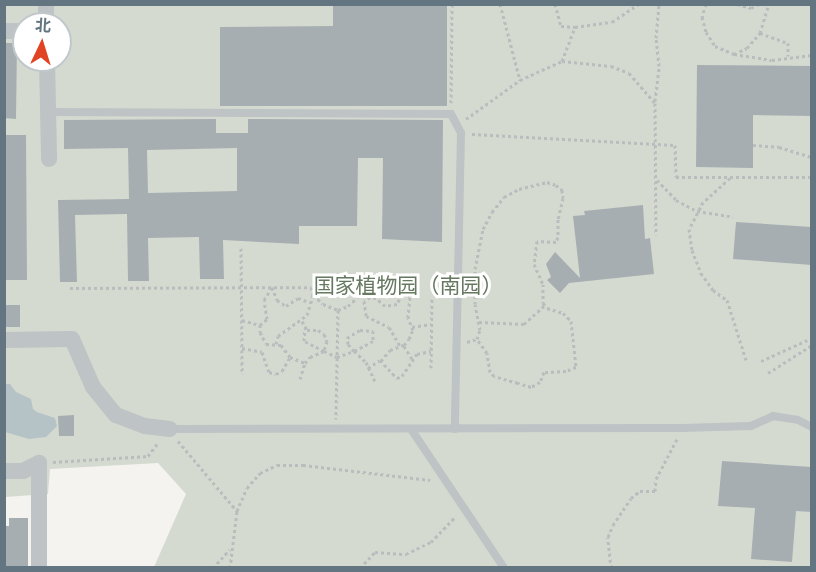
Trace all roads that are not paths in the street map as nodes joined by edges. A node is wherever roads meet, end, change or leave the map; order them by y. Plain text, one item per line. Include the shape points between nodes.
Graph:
1 (47, 72) edge
2 (48, 112) junction
3 (49, 159) dead end
4 (4, 340) edge
5 (812, 427) edge
6 (170, 429) joint
7 (411, 429) junction
8 (455, 429) junction
9 (4, 471) edge
10 (39, 567) edge
11 (504, 567) edge

1 - 2 street
2 - 3 street
2 - 8 lane via 451,114 459,129
4 - 6 street via 72,339 93,387 116,415 145,426
5 - 8 lane via 798,420 773,417 751,426
6 - 7 lane
7 - 8 lane
7 - 11 lane
9 - 10 street via 23,471 39,463

